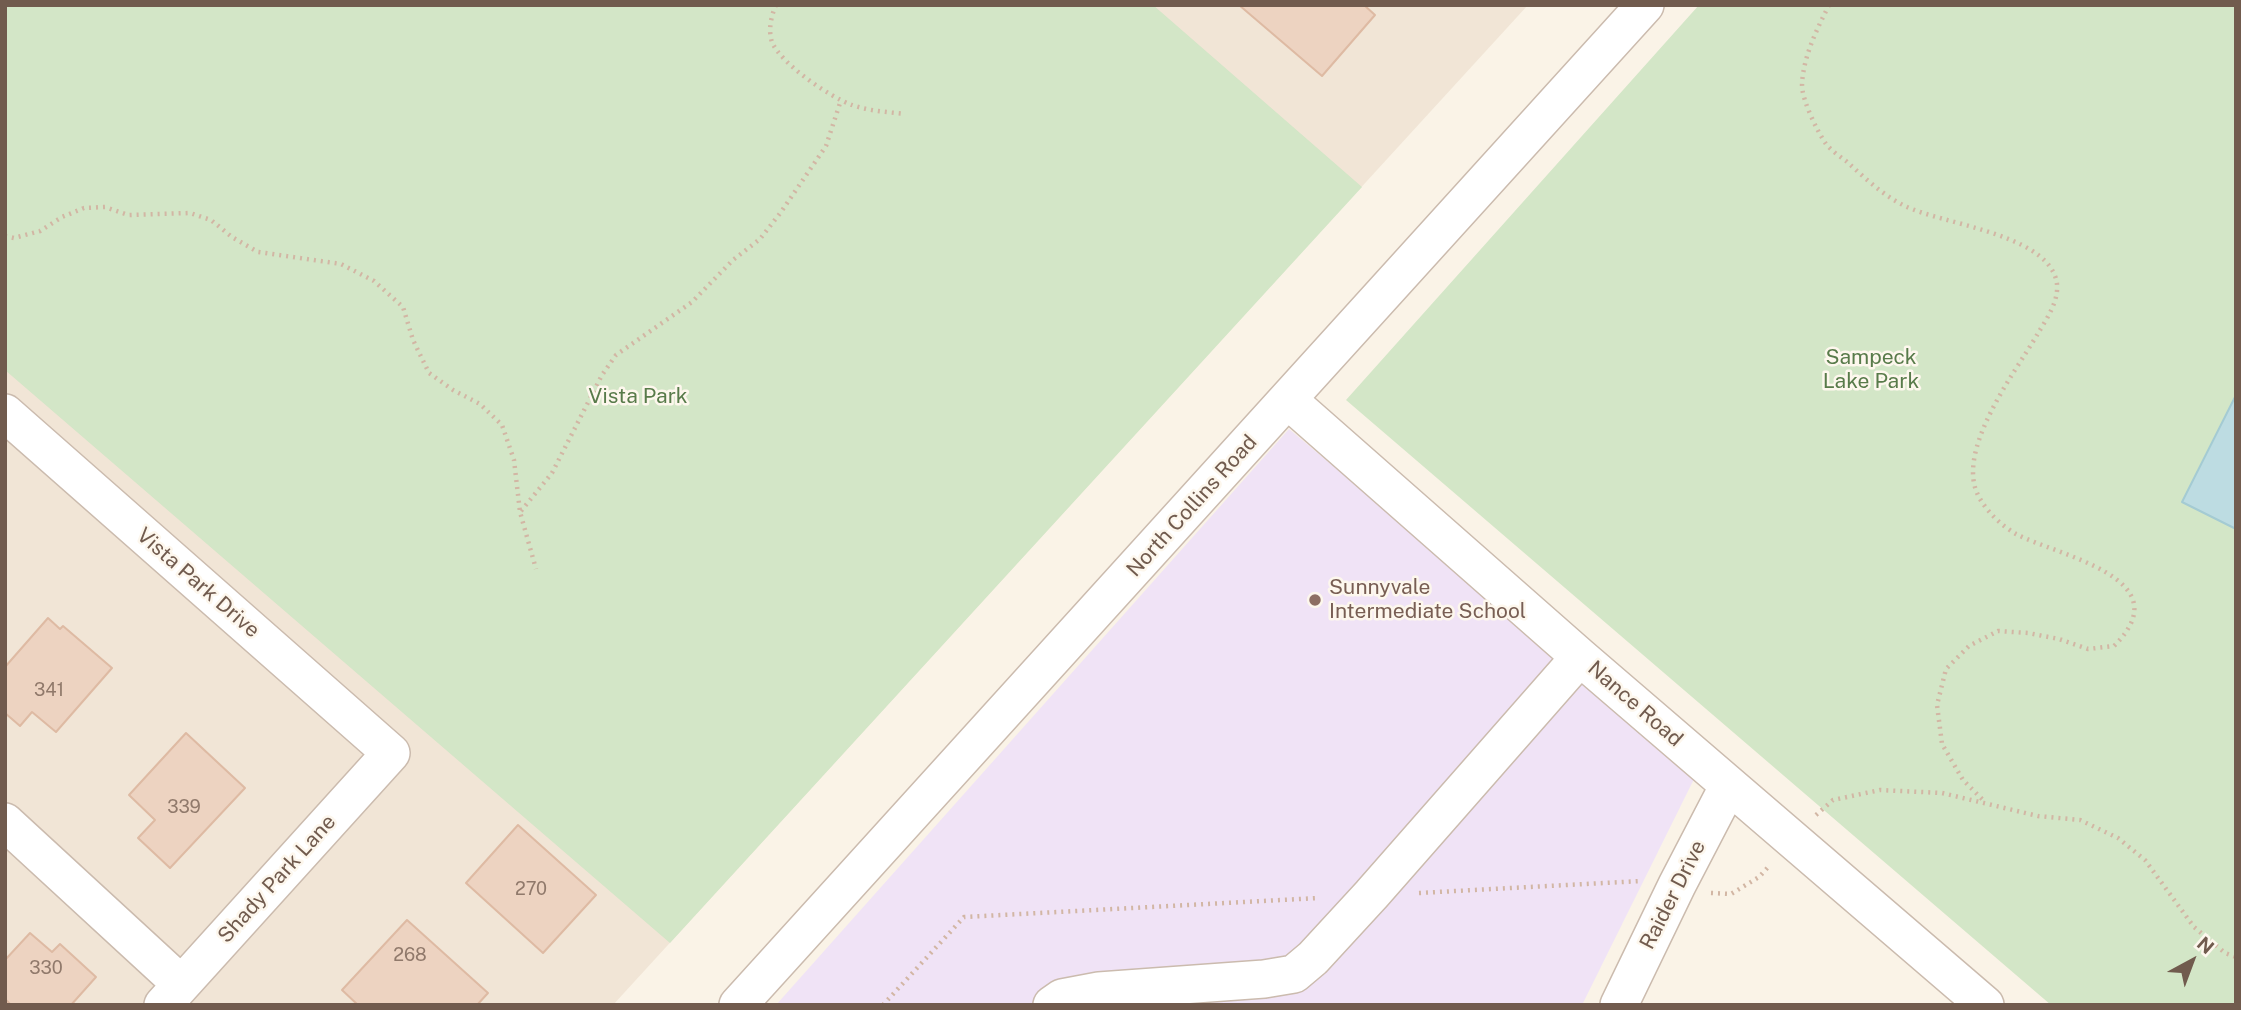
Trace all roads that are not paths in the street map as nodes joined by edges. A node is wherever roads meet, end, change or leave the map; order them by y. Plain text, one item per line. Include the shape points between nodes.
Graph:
1 (1645, 5) edge
2 (1288, 400) junction
3 (5, 413) edge
4 (1580, 657) junction
5 (391, 752) joint
6 (1729, 785) junction
7 (5, 822) edge
8 (172, 994) edge
9 (738, 1005) edge
10 (1052, 1005) edge
11 (1619, 1005) edge
12 (1985, 1005) edge

1 - 2 street, North Collins Road
2 - 4 street, Nance Road
2 - 9 street, North Collins Road
3 - 5 street, Vista Park Drive
4 - 6 street, Nance Road
4 - 10 street via 1371,895 1294,974 1099,991 1062,998
5 - 8 street, Shady Park Lane
6 - 11 street, Raider Drive
6 - 12 street, Nance Road
7 - 8 street

